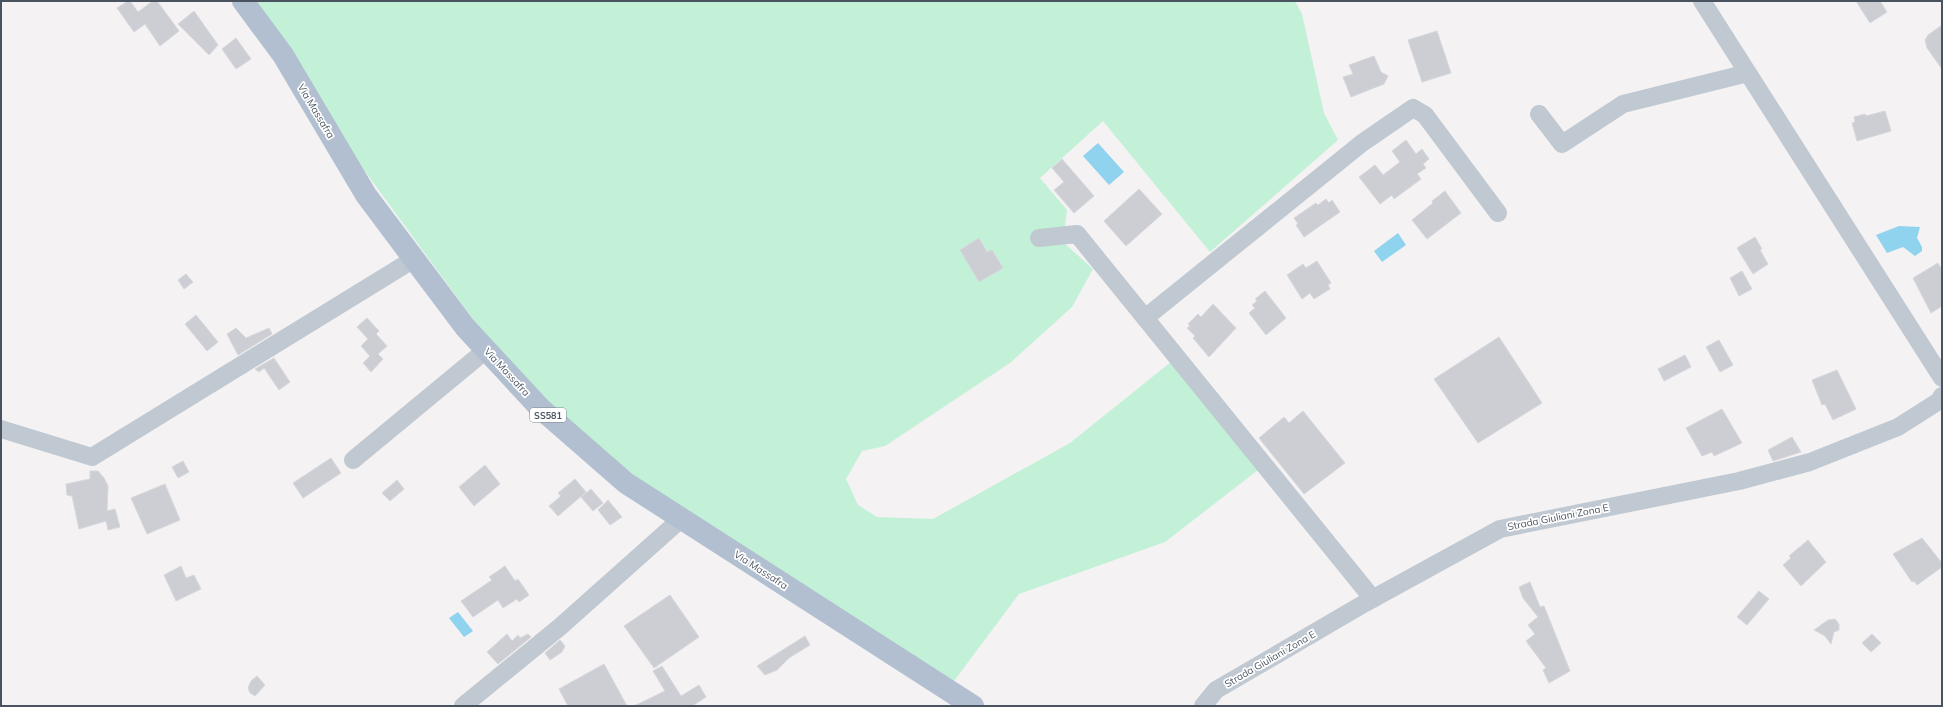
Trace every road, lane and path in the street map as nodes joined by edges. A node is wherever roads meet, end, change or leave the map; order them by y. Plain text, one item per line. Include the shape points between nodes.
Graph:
1 (243, 1) edge
2 (1702, 1) edge
3 (1748, 73) junction
4 (1539, 114) dead end
5 (1498, 213) dead end
6 (1039, 238) dead end
7 (414, 259) junction
8 (1145, 318) junction
9 (486, 350) junction
10 (1942, 378) edge
11 (1942, 396) edge
12 (1, 429) edge
13 (353, 460) dead end
14 (681, 519) junction
15 (1373, 599) junction
16 (463, 706) edge
17 (974, 706) edge
18 (1203, 706) edge

1 - 7 main road, Via Massafra / SS581 via 283,55 366,195
2 - 3 street
3 - 4 street via 1623,104 1562,144
3 - 10 street
5 - 8 street via 1425,115 1413,108 1362,144
6 - 8 street via 1077,234
7 - 9 main road, Via Massafra / SS581 via 465,327
7 - 12 street via 92,456
8 - 15 street
9 - 13 street
9 - 14 main road, Via Massafra / SS581 via 540,408 626,483
11 - 15 street, Strada Giuliani Zona E via 1939,401 1898,427 1810,462 1739,481 1500,529
14 - 16 street via 561,626
14 - 17 main road, Via Massafra / SS581
15 - 18 street, Strada Giuliani Zona E via 1216,690

